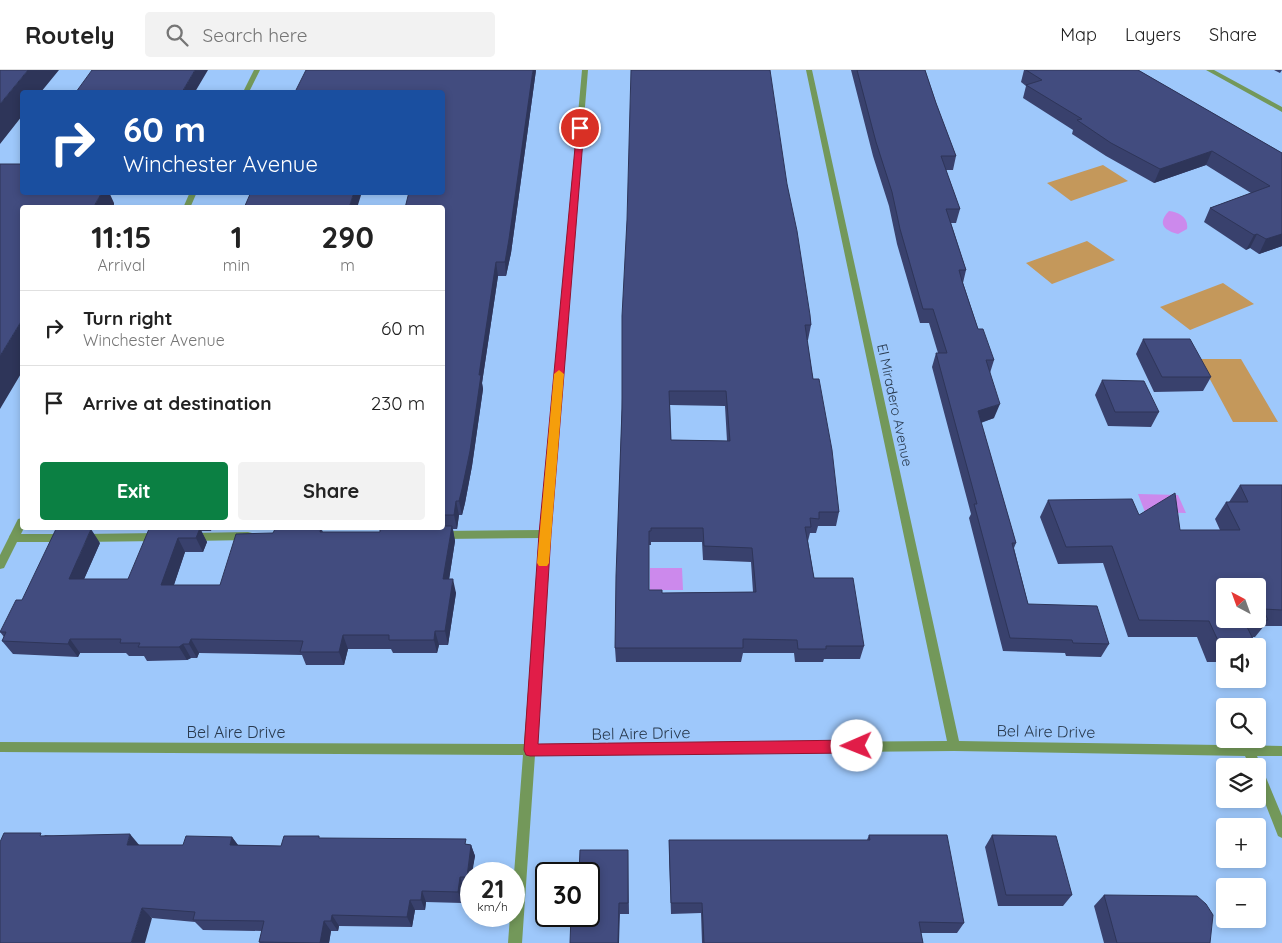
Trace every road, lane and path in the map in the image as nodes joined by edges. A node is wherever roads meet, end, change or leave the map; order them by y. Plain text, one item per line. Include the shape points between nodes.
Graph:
1 (257, 70) edge
2 (585, 70) edge
3 (809, 70) edge
4 (1209, 70) edge
5 (247, 90) edge
6 (1282, 110) edge
7 (20, 526) edge
8 (545, 534) junction
9 (433, 535) edge
10 (264, 536) edge
11 (14, 538) junction
12 (0, 565) edge
13 (954, 746) junction
14 (0, 747) edge
15 (530, 750) junction
16 (1250, 751) junction
17 (1282, 751) edge
18 (1253, 758) edge
19 (1266, 791) edge
20 (1282, 832) edge
21 (515, 943) edge

1 - 5 street
2 - 8 street
3 - 13 street, El Miradero Avenue
4 - 6 street
7 - 11 street
8 - 9 street
8 - 15 street
10 - 11 street
11 - 12 street
13 - 15 street, Bel Aire Drive
13 - 16 street, Bel Aire Drive
14 - 15 street, Bel Aire Drive
15 - 21 street
16 - 17 street, Bel Aire Drive
16 - 18 street
19 - 20 street

